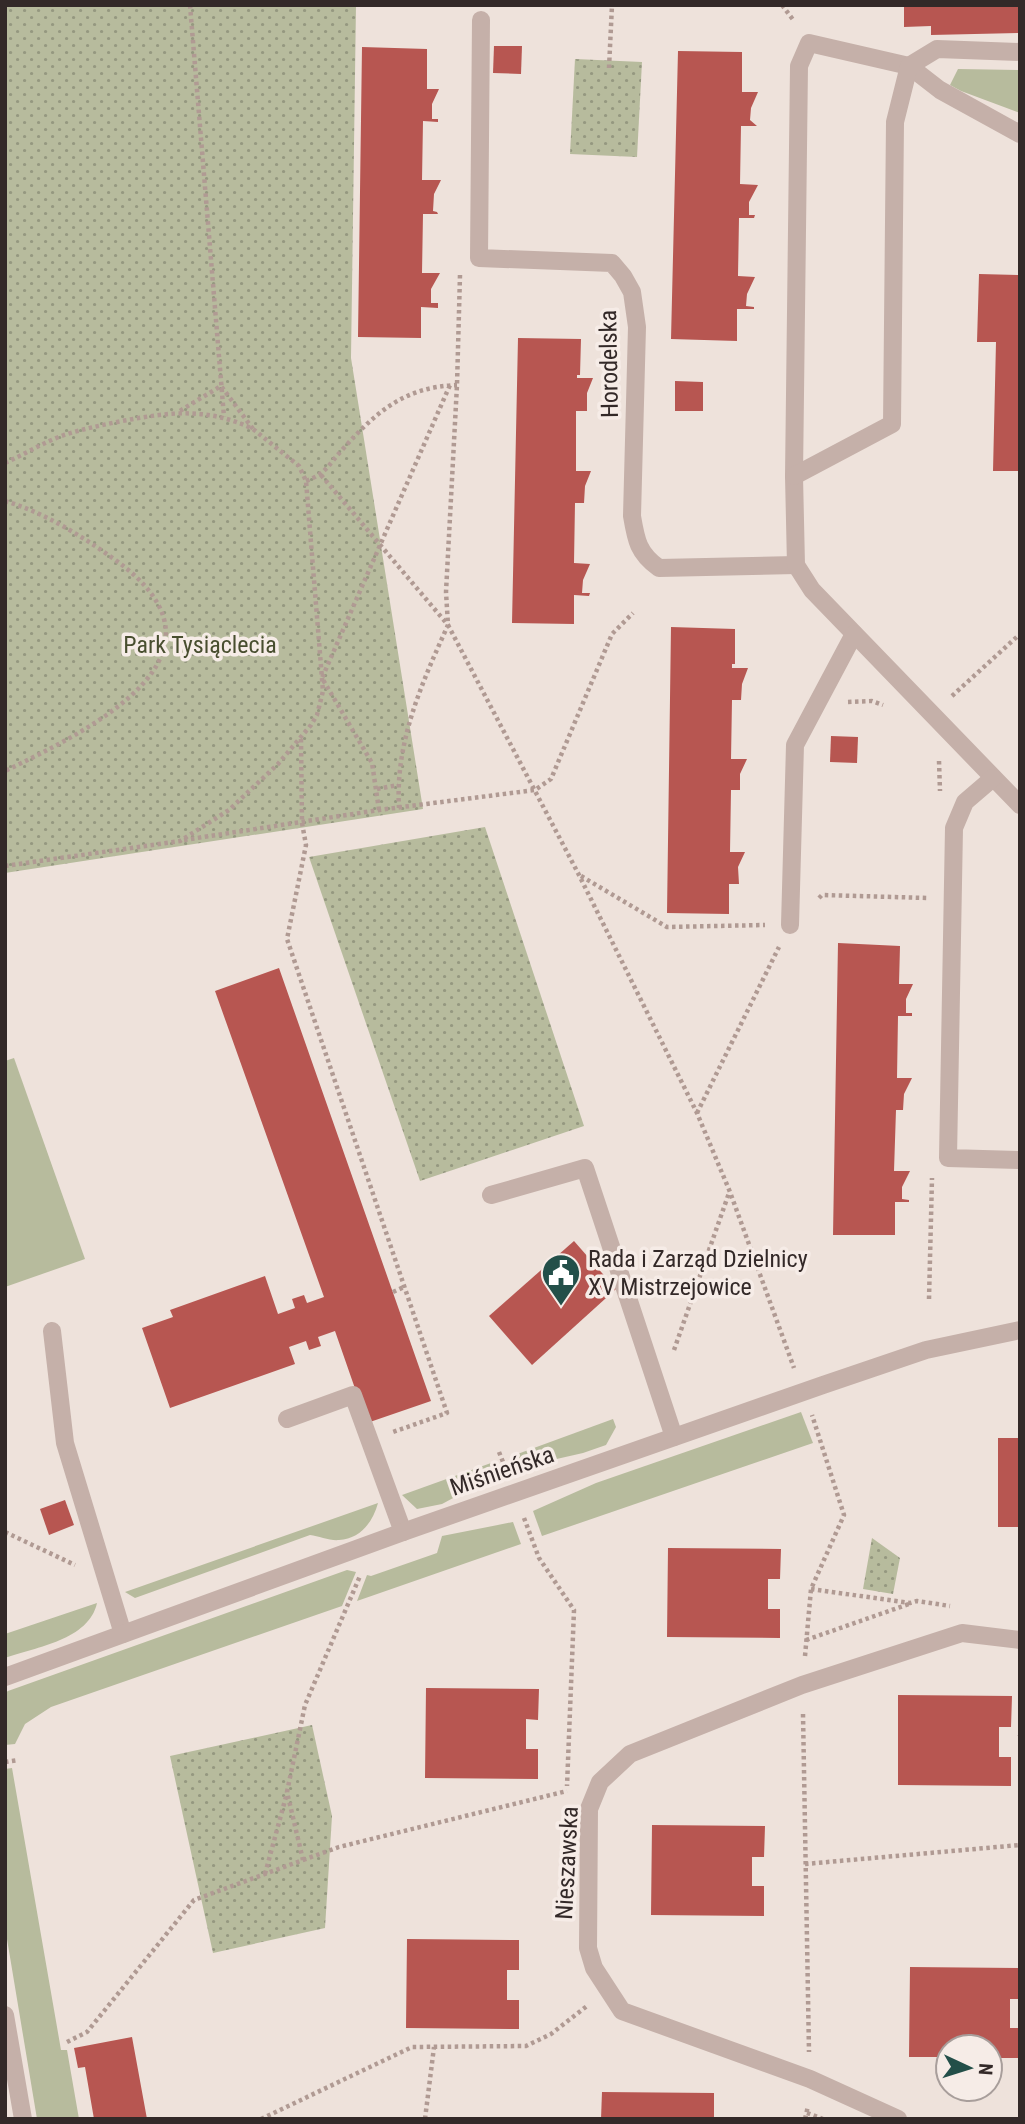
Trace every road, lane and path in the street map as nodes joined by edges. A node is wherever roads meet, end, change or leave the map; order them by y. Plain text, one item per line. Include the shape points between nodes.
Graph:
1 (190, 5) edge
2 (612, 5) edge
3 (481, 20) dead end
4 (1020, 52) edge
5 (909, 66) junction
6 (609, 68) dead end
7 (1020, 134) edge
8 (479, 258) junction
9 (450, 385) junction
10 (457, 385) junction
11 (221, 386) junction
12 (178, 412) junction
13 (224, 417) junction
14 (253, 429) junction
15 (5, 463) edge
16 (321, 475) junction
17 (794, 476) junction
18 (306, 481) junction
19 (5, 501) edge
20 (380, 544) junction
21 (796, 565) junction
22 (633, 614) dead end
23 (448, 625) junction
24 (854, 634) junction
25 (1020, 634) edge
26 (322, 678) junction
27 (960, 706) dead end
28 (301, 739) junction
29 (5, 771) edge
30 (993, 778) junction
31 (398, 785) junction
32 (377, 789) junction
33 (536, 790) junction
34 (1020, 805) edge
35 (399, 807) junction
36 (379, 810) junction
37 (302, 823) junction
38 (180, 841) junction
39 (5, 866) edge
40 (579, 875) junction
41 (954, 899) junction
42 (790, 925) junction
43 (696, 1113) junction
44 (1020, 1160) edge
45 (730, 1192) junction
46 (491, 1195) dead end
47 (404, 1287) junction
48 (393, 1292) dead end
49 (1020, 1330) edge
50 (52, 1331) dead end
51 (804, 1391) junction
52 (659, 1394) junction
53 (287, 1419) dead end
54 (674, 1437) junction
55 (369, 1441) junction
56 (499, 1452) dead end
57 (507, 1472) dead end
58 (522, 1514) dead end
59 (5, 1532) edge
60 (403, 1532) junction
61 (353, 1552) junction
62 (811, 1589) junction
63 (109, 1590) junction
64 (910, 1603) junction
65 (956, 1607) dead end
66 (123, 1634) junction
67 (806, 1640) junction
68 (1020, 1640) edge
69 (5, 1677) edge
70 (802, 1685) junction
71 (18, 1760) dead end
72 (5, 1762) edge
73 (567, 1791) junction
74 (287, 1792) junction
75 (589, 1809) junction
76 (1020, 1845) edge
77 (303, 1860) junction
78 (805, 1864) junction
79 (265, 1874) junction
80 (607, 1991) junction
81 (5, 2015) edge
82 (67, 2042) dead end
83 (434, 2047) junction
84 (810, 2079) junction
85 (806, 2116) edge
86 (23, 2119) edge
87 (261, 2119) edge
88 (425, 2119) edge
89 (823, 2119) edge
90 (898, 2119) edge

1 - 11 path
2 - 6 path
3 - 8 street
4 - 5 street via 937,49
5 - 7 street via 940,90
5 - 17 street via 895,122 892,424
5 - 17 street via 809,43 799,66
8 - 10 path via 460,259
8 - 21 street, Horodelska via 612,263 632,292 637,327 632,516 645,558 659,568
9 - 10 path
9 - 16 path via 423,388 393,404 357,433
9 - 20 path
10 - 23 path
11 - 12 path
11 - 13 path
11 - 14 path
12 - 13 path
12 - 15 path via 86,428
13 - 14 path
14 - 18 path via 299,466
16 - 18 path
16 - 20 path
17 - 21 street
18 - 26 path
19 - 29 path via 56,522 129,570 155,597 167,628 156,669 136,691 54,747
20 - 23 path
20 - 26 path
21 - 24 street via 812,590
22 - 33 path via 612,635 551,779
23 - 31 path via 410,718
23 - 33 path
24 - 30 street
24 - 42 street via 795,745
25 - 27 path via 951,696
26 - 28 path via 317,715
26 - 32 path via 372,763
28 - 37 path
28 - 38 path via 254,788 210,824
30 - 34 street
30 - 41 street via 965,803 954,828
31 - 32 path
31 - 35 path
32 - 36 path
33 - 35 path
33 - 40 path
35 - 36 path
36 - 37 path
37 - 38 path
37 - 47 path via 306,845 287,939
38 - 39 path
40 - 42 path via 667,927
40 - 43 path
41 - 42 path via 822,895
41 - 44 street via 948,1158
42 - 43 path
43 - 45 path
45 - 51 path
45 - 52 path
46 - 52 street via 586,1168
47 - 48 path
47 - 55 path via 447,1413
49 - 51 street, Miśnieńska via 926,1350
50 - 63 street via 65,1443
51 - 54 street, Miśnieńska
51 - 62 path via 844,1515
52 - 54 street
53 - 55 street via 354,1395
54 - 60 street, Miśnieńska
55 - 60 street
56 - 57 path
58 - 73 path via 539,1558 574,1610
59 - 63 path via 88,1571
60 - 61 street, Miśnieńska
61 - 66 street, Miśnieńska
61 - 74 path via 360,1575 305,1705
62 - 64 path
62 - 67 path
63 - 66 street
64 - 65 path
64 - 67 path
66 - 69 street, Miśnieńska
67 - 70 path
68 - 70 street, Nieszawska via 962,1633
70 - 75 street, Nieszawska via 630,1754 600,1782
70 - 78 path
71 - 72 path
73 - 75 path
73 - 77 path
74 - 77 path
74 - 79 path
75 - 80 street, Nieszawska via 588,1948
76 - 78 path
77 - 79 path
78 - 84 path
79 - 82 path via 194,1900 87,2032
80 - 83 path via 551,2034 526,2046
80 - 84 street, Nieszawska via 622,2011
81 - 86 street
83 - 87 path via 412,2047
83 - 88 path
84 - 85 path
84 - 90 street, Nieszawska
85 - 89 path

